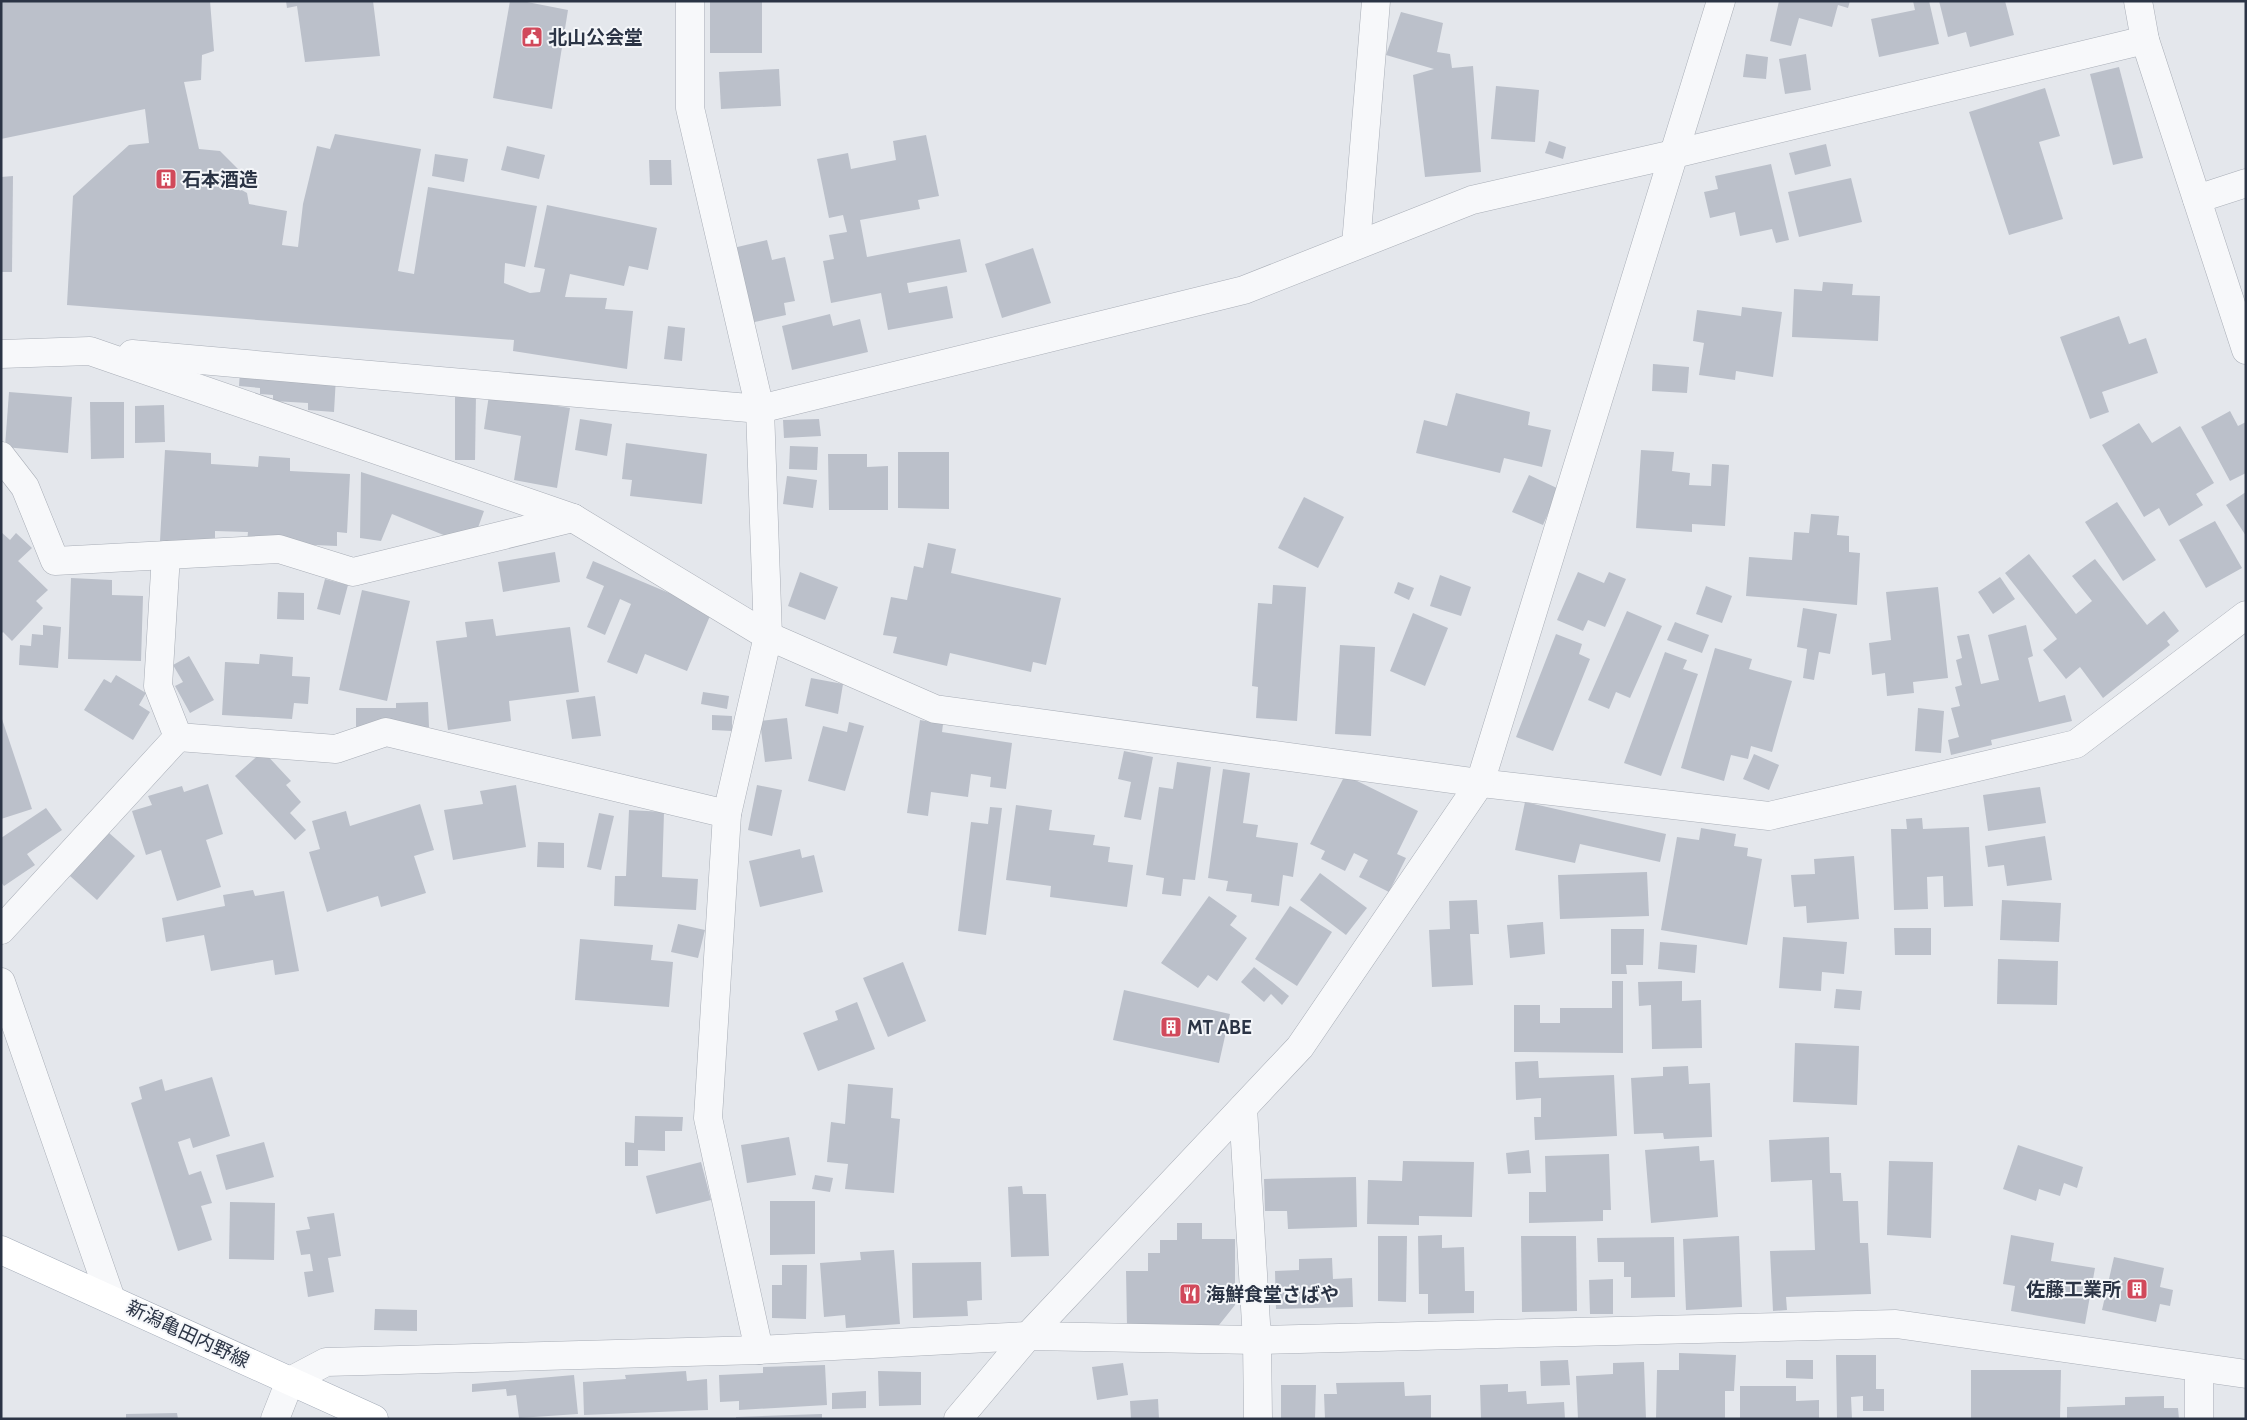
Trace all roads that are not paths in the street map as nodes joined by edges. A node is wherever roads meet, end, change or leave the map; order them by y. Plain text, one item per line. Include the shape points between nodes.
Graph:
1 (690, 1) edge
2 (1376, 1) edge
3 (1721, 1) edge
4 (2138, 1) edge
5 (2145, 40) junction
6 (1674, 154) junction
7 (2246, 183) edge
8 (2197, 199) junction
9 (1356, 245) junction
10 (2246, 350) edge
11 (90, 351) junction
12 (1, 354) edge
13 (760, 409) junction
14 (1, 456) edge
15 (572, 518) junction
16 (166, 555) junction
17 (2246, 615) edge
18 (768, 636) junction
19 (178, 737) junction
20 (1480, 783) junction
21 (727, 814) junction
22 (1, 930) edge
23 (1, 982) edge
24 (1243, 1108) junction
25 (1, 1250) edge
26 (110, 1298) junction
27 (1028, 1336) junction
28 (1257, 1340) junction
29 (760, 1350) junction
30 (2199, 1368) junction
31 (2246, 1374) edge
32 (290, 1381) junction
33 (275, 1419) edge
34 (374, 1419) edge
35 (958, 1419) edge
36 (1258, 1419) edge
37 (2199, 1419) edge

1 - 13 street via 690,108
2 - 9 street
3 - 6 street
4 - 5 street
5 - 6 street
5 - 8 street
6 - 9 street via 1472,200
6 - 20 street
7 - 8 street
8 - 10 street
9 - 13 street via 1244,290
11 - 12 street
11 - 13 street
11 - 15 street
13 - 18 street
14 - 16 street via 25,487 55,561
15 - 16 street via 353,572 279,549
15 - 18 street
16 - 19 street via 158,686
17 - 20 street via 2076,744 1769,816
18 - 20 street via 935,709
18 - 21 street
19 - 21 street via 336,749 386,732
19 - 22 street
20 - 24 street via 1300,1048
21 - 29 street via 708,1118
23 - 26 street
24 - 27 street
24 - 28 street
25 - 26 main road, 新潟亀田内野線
26 - 32 main road, 新潟亀田内野線
27 - 28 street
27 - 29 street
27 - 35 street
28 - 30 street via 1896,1324
28 - 36 street
29 - 32 street via 326,1362
30 - 31 street
30 - 37 street
32 - 33 street
32 - 34 main road, 新潟亀田内野線

